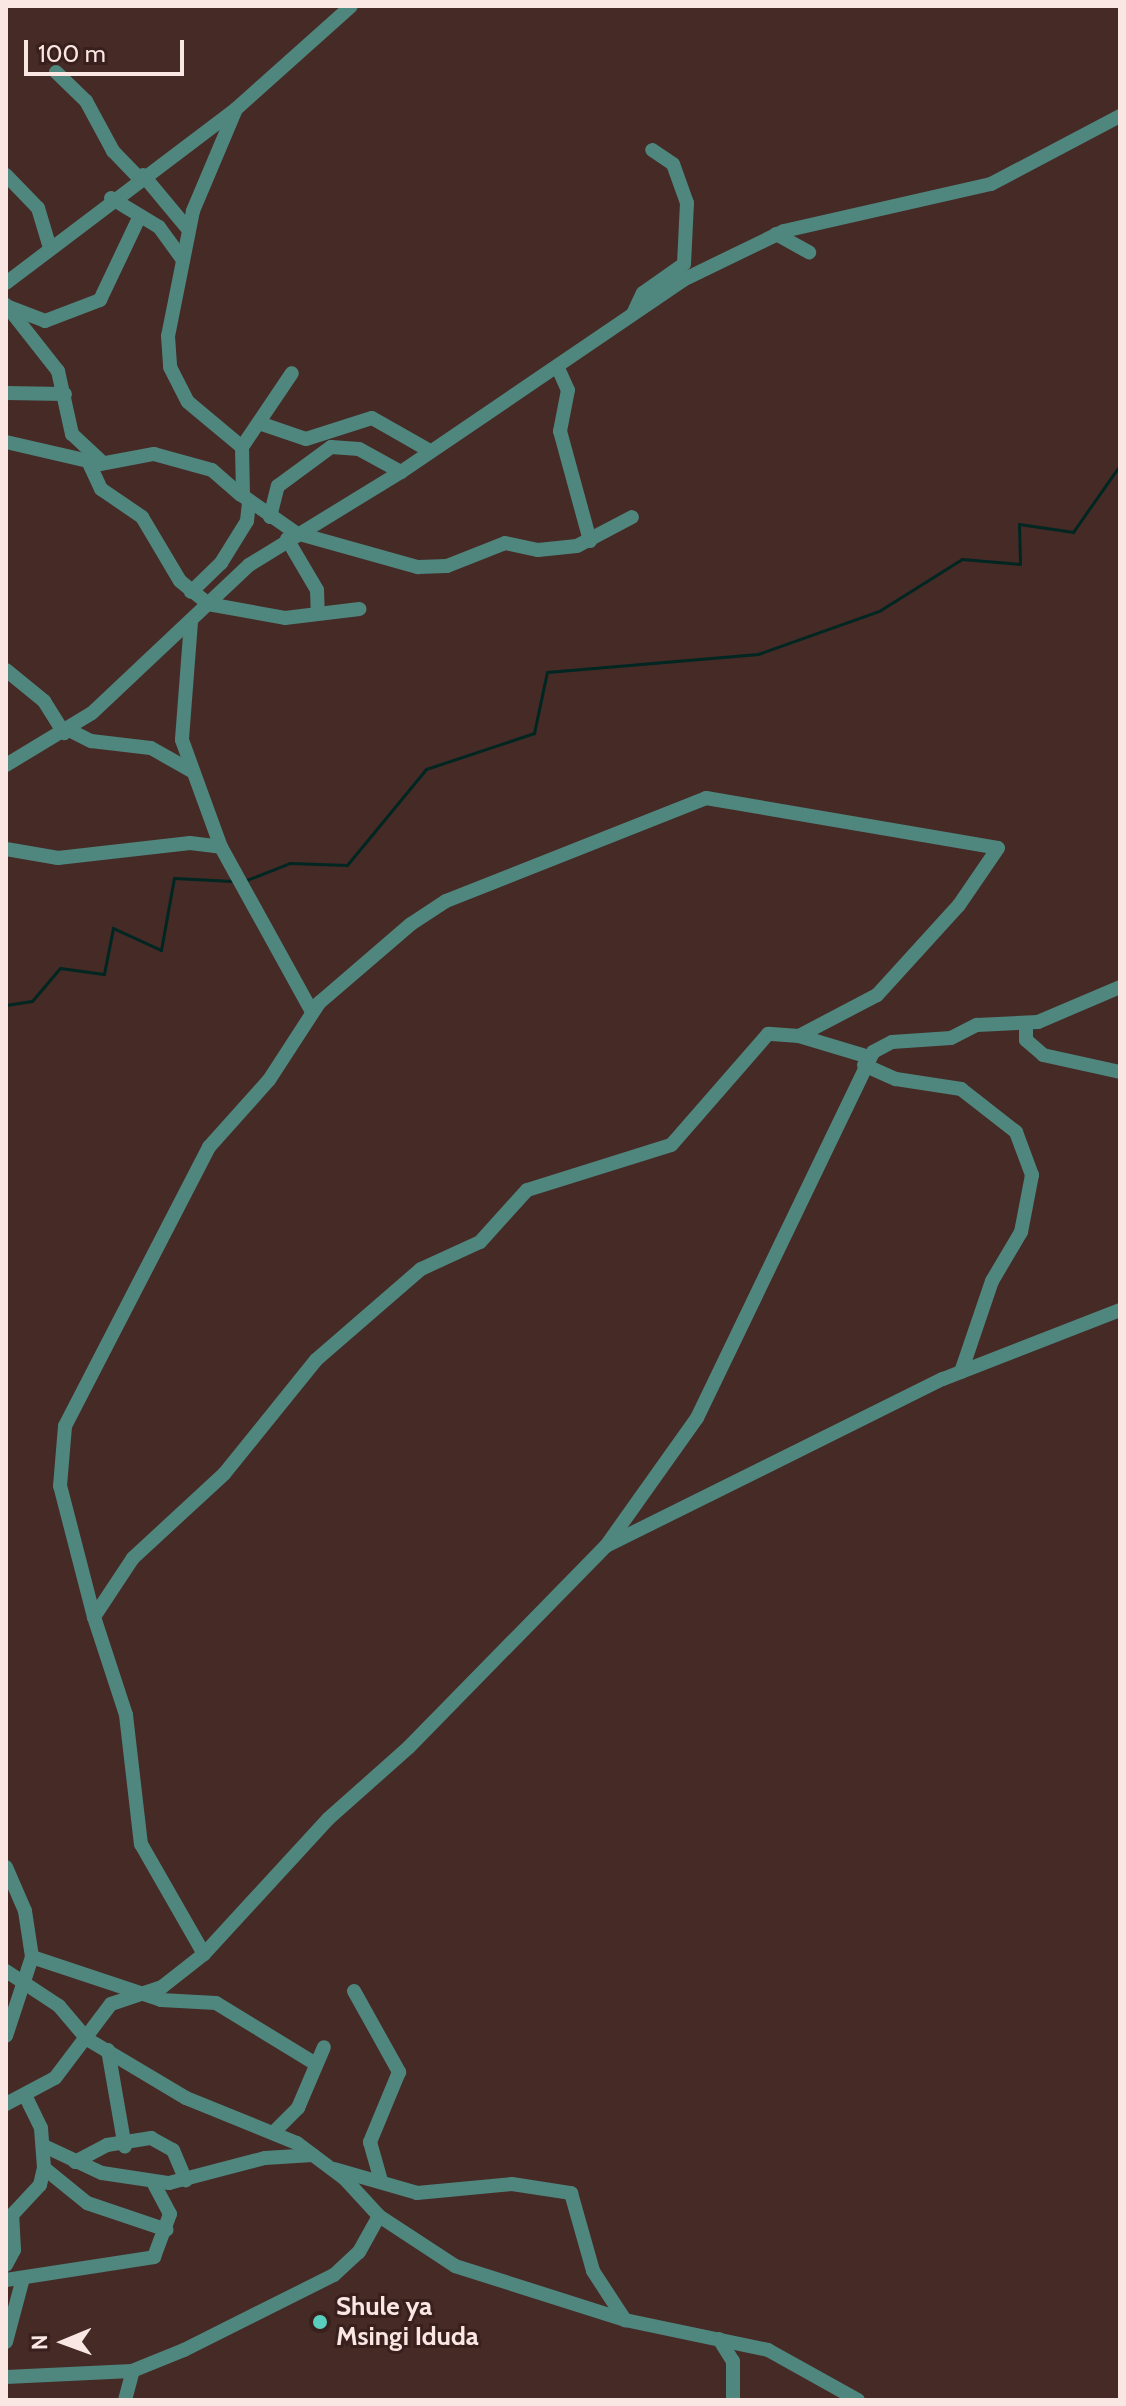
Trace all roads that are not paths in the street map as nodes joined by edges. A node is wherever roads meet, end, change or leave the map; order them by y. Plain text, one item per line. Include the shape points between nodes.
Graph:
1 (351, 6) edge
2 (56, 72) dead end
3 (236, 109) junction
4 (1120, 116) edge
5 (652, 150) dead end
6 (6, 175) edge
7 (141, 176) junction
8 (111, 198) junction
9 (139, 218) junction
10 (188, 229) junction
11 (775, 234) junction
12 (50, 248) junction
13 (809, 252) dead end
14 (183, 260) junction
15 (6, 283) edge
16 (7, 306) edge
17 (633, 315) junction
18 (558, 368) junction
19 (292, 373) dead end
20 (6, 393) edge
21 (65, 394) junction
22 (262, 424) junction
23 (6, 442) edge
24 (242, 447) junction
25 (430, 451) junction
26 (96, 464) junction
27 (401, 472) junction
28 (245, 499) junction
29 (270, 517) junction
30 (632, 517) dead end
31 (291, 536) junction
32 (590, 541) junction
33 (191, 592) junction
34 (208, 604) junction
35 (359, 609) dead end
36 (318, 613) junction
37 (191, 622) junction
38 (6, 670) edge
39 (66, 731) junction
40 (6, 765) edge
41 (190, 770) junction
42 (221, 847) junction
43 (6, 849) edge
44 (1120, 987) edge
45 (312, 1012) junction
46 (1026, 1024) junction
47 (799, 1036) junction
48 (867, 1061) junction
49 (1120, 1072) edge
50 (1120, 1310) edge
51 (961, 1372) junction
52 (606, 1546) junction
53 (94, 1617) junction
54 (6, 1867) edge
55 (204, 1954) junction
56 (32, 1957) junction
57 (6, 1971) edge
58 (28, 1981) junction
59 (354, 1991) dead end
60 (143, 1994) junction
61 (6, 2036) edge
62 (87, 2039) junction
63 (324, 2047) dead end
64 (108, 2050) junction
65 (316, 2064) junction
66 (26, 2097) junction
67 (6, 2104) edge
68 (275, 2131) junction
69 (44, 2146) junction
70 (125, 2147) junction
71 (313, 2155) junction
72 (75, 2162) junction
73 (44, 2168) junction
74 (330, 2169) junction
75 (186, 2180) junction
76 (381, 2181) junction
77 (153, 2182) junction
78 (379, 2216) junction
79 (167, 2230) junction
80 (6, 2265) edge
81 (23, 2278) junction
82 (6, 2280) edge
83 (625, 2320) junction
84 (719, 2339) junction
85 (6, 2342) edge
86 (132, 2373) dead end
87 (6, 2377) edge
88 (125, 2400) edge
89 (733, 2400) edge
90 (858, 2400) edge

1 - 3 street
2 - 7 street via 86,101 113,151
3 - 7 street
3 - 10 street
4 - 11 street via 991,184
5 - 17 street via 673,164 687,203 684,264 643,293
6 - 12 street via 38,208
7 - 8 street
7 - 10 street
8 - 9 street
8 - 12 street
9 - 14 street via 159,227
9 - 16 street via 100,300 45,321
10 - 14 street
11 - 13 street
11 - 17 street via 683,280
12 - 15 street
14 - 24 street via 168,336 170,367 188,402
16 - 21 street via 58,371
17 - 18 street
18 - 25 street
18 - 32 street via 568,390 560,431
19 - 22 street
20 - 21 street
21 - 26 street via 68,425
22 - 24 street
22 - 25 street via 306,439 372,418
23 - 26 street
24 - 28 street
25 - 27 street
26 - 28 street via 154,454 212,470
26 - 33 street via 108,496 160,538
27 - 29 street via 359,449 331,447 278,486
27 - 31 street
28 - 29 street
28 - 33 street via 247,521 221,563
29 - 31 street
30 - 32 street
31 - 32 street via 434,568 505,543 553,550
31 - 34 street
31 - 36 street via 317,590
33 - 34 street
34 - 36 street via 285,618
34 - 37 street
35 - 36 street
37 - 39 street
37 - 41 street via 181,720
38 - 39 street via 44,701
39 - 40 street
39 - 41 street via 98,743 151,748
41 - 42 street
42 - 43 street via 190,843 58,858
42 - 45 street
44 - 46 street
45 - 47 street via 432,908 597,847 698,799 998,848 959,905 883,990
45 - 53 street via 189,1179 113,1344 59,1439 60,1486
46 - 48 street via 986,1023 951,1038 892,1042
46 - 49 street via 1026,1040 1043,1055
47 - 48 street
47 - 53 street via 768,1034 757,1042 671,1145 527,1190 480,1242 421,1269 316,1360 224,1474 133,1558
48 - 51 street via 896,1079 961,1089 1016,1132 1032,1175 1021,1232 992,1281
48 - 52 street via 697,1418
50 - 51 street
51 - 52 street
52 - 55 street via 409,1747 324,1822
53 - 55 street via 126,1715 141,1844
54 - 56 street via 25,1911
55 - 60 street
56 - 58 street
56 - 60 street
57 - 58 street
58 - 61 street
58 - 62 street
59 - 76 street via 399,2072 370,2142
60 - 62 street via 111,2004
60 - 65 street via 227,2008
62 - 64 street
62 - 66 street via 55,2078
63 - 65 street
64 - 68 street via 186,2098
64 - 70 street
65 - 68 street via 298,2108
66 - 67 street
66 - 69 street
68 - 71 street
69 - 72 street
69 - 73 street
70 - 72 street via 107,2145
70 - 75 street via 157,2139 173,2150
71 - 74 street
71 - 75 street via 265,2158
72 - 77 street
73 - 79 street via 87,2203
73 - 80 street via 40,2185 12,2215 14,2250
74 - 76 street
74 - 78 street
75 - 77 street
76 - 83 street via 423,2194 512,2184 571,2193 593,2271
77 - 79 street via 169,2204
78 - 83 street via 479,2276
78 - 87 street via 359,2252 334,2275 184,2350 132,2371
79 - 81 street via 154,2257 143,2262
81 - 82 street
81 - 85 street
83 - 84 street
84 - 89 street via 733,2361
84 - 90 street via 778,2354
86 - 88 street

